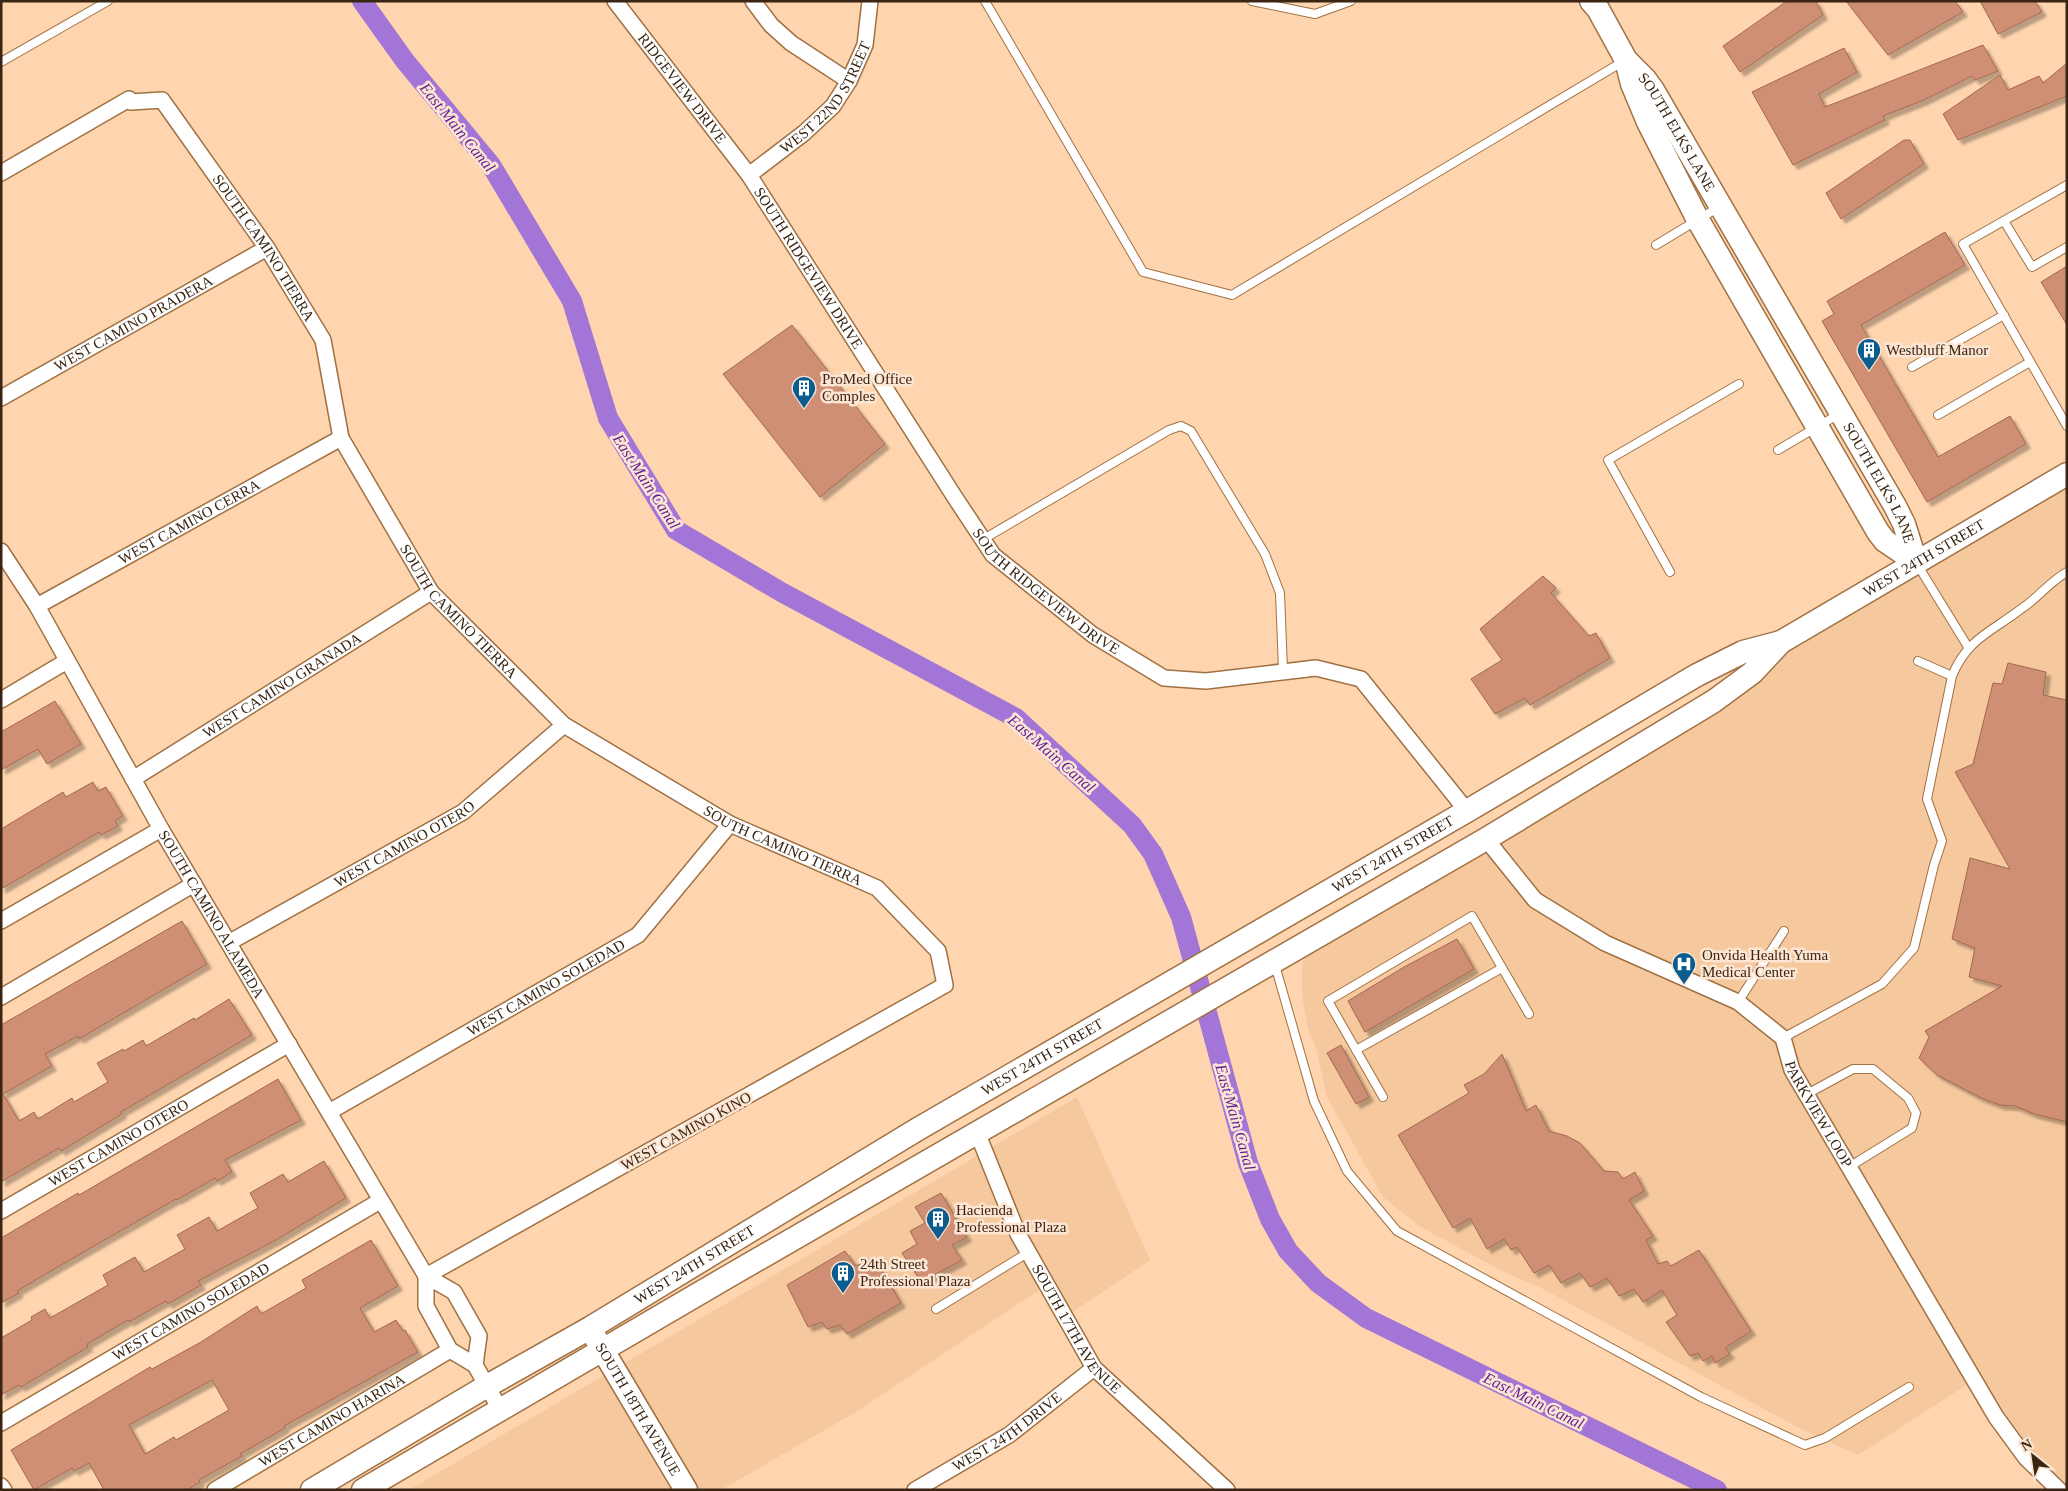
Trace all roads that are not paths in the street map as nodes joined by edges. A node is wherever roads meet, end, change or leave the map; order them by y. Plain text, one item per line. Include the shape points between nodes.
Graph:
1 (108, 1) edge
2 (615, 1) edge
3 (753, 1) edge
4 (870, 1) edge
5 (985, 1) edge
6 (1252, 1) edge
7 (1351, 1) edge
8 (1591, 1) edge
9 (1279, 4) edge
10 (1626, 60) junction
11 (1, 62) edge
12 (849, 81) junction
13 (1, 173) edge
14 (749, 175) junction
15 (2067, 185) edge
16 (1721, 206) junction
17 (1698, 220) junction
18 (2004, 221) junction
19 (1656, 245) dead end
20 (2067, 247) edge
21 (267, 248) junction
22 (2004, 316) junction
23 (2030, 362) junction
24 (1912, 367) dead end
25 (1739, 384) dead end
26 (1, 398) edge
27 (1841, 413) junction
28 (1938, 415) dead end
29 (2067, 426) edge
30 (1817, 427) junction
31 (341, 438) junction
32 (1778, 450) dead end
33 (2067, 474) edge
34 (982, 540) junction
35 (1, 551) edge
36 (1916, 562) junction
37 (1670, 572) dead end
38 (2067, 572) edge
39 (431, 592) junction
40 (37, 606) junction
41 (1782, 642) junction
42 (1968, 647) junction
43 (67, 661) junction
44 (1918, 661) dead end
45 (1283, 670) junction
46 (1952, 676) junction
47 (1, 700) edge
48 (564, 725) junction
49 (133, 779) junction
50 (1467, 811) junction
51 (730, 824) junction
52 (161, 829) junction
53 (1486, 838) junction
54 (194, 884) junction
55 (1, 921) edge
56 (1784, 931) dead end
57 (230, 942) junction
58 (1274, 960) junction
59 (1502, 968) junction
60 (945, 985) joint
61 (1, 997) edge
62 (1738, 1002) junction
63 (1529, 1014) dead end
64 (1082, 1035) junction
65 (1783, 1038) junction
66 (289, 1044) junction
67 (1356, 1050) junction
68 (1806, 1094) junction
69 (1383, 1097) dead end
70 (328, 1112) junction
71 (977, 1132) junction
72 (1849, 1167) junction
73 (380, 1200) junction
74 (1, 1211) edge
75 (1029, 1252) junction
76 (426, 1276) junction
77 (936, 1309) dead end
78 (590, 1328) junction
79 (602, 1349) junction
80 (450, 1350) junction
81 (475, 1365) junction
82 (1094, 1368) junction
83 (486, 1386) junction
84 (1909, 1387) dead end
85 (500, 1410) junction
86 (1, 1423) edge
87 (1, 1486) edge
88 (1225, 1489) edge
89 (4, 1490) edge
90 (215, 1490) edge
91 (312, 1490) edge
92 (363, 1490) edge
93 (686, 1490) edge
94 (915, 1490) edge
95 (2059, 1490) edge

1 - 11 lane
2 - 14 street, RIDGEVIEW DRIVE
3 - 12 street via 771,25 791,43
4 - 12 street, WEST 22ND STREET via 865,45
5 - 10 lane via 1142,272 1232,295
6 - 9 lane
7 - 9 lane via 1316,14
8 - 10 main road, SOUTH ELKS LANE
10 - 16 main road, SOUTH ELKS LANE via 1653,90
10 - 17 main road, SOUTH ELKS LANE via 1640,106
12 - 14 street, WEST 22ND STREET via 833,106
13 - 21 street, SOUTH CAMINO TIERRA via 129,99 131,102 162,100
14 - 34 street, SOUTH RIDGEVIEW DRIVE
15 - 18 lane
16 - 17 lane
16 - 27 main road, SOUTH ELKS LANE
17 - 19 lane
17 - 30 main road, SOUTH ELKS LANE
18 - 20 lane via 2032,268
18 - 22 lane via 1963,244
21 - 26 street, WEST CAMINO PRADERA
21 - 31 street, SOUTH CAMINO TIERRA via 323,340
22 - 23 lane
22 - 24 lane
23 - 28 lane
23 - 29 lane
25 - 37 lane via 1608,460
27 - 30 lane
27 - 36 main road, SOUTH ELKS LANE via 1895,506
30 - 32 lane
30 - 36 main road, SOUTH ELKS LANE via 1878,532 1885,541
31 - 39 street, SOUTH CAMINO TIERRA
31 - 40 street, WEST CAMINO CERRA
33 - 36 main road, WEST 24TH STREET
34 - 45 street, SOUTH RIDGEVIEW DRIVE via 994,555 1093,635 1164,678 1206,681
34 - 45 lane via 1160,435 1181,426 1191,431 1265,554 1280,593
35 - 40 street, SOUTH CAMINO ALAMEDA
36 - 41 main road, WEST 24TH STREET
36 - 42 lane
38 - 42 lane via 2053,580 2023,609
39 - 48 street, SOUTH CAMINO TIERRA
39 - 49 street, WEST CAMINO GRANADA
40 - 43 street, SOUTH CAMINO ALAMEDA
41 - 50 main road, WEST 24TH STREET via 1743,652 1697,675
41 - 53 main road, WEST 24TH STREET via 1752,673 1714,701
42 - 46 lane
43 - 47 street
43 - 49 street, SOUTH CAMINO ALAMEDA
44 - 46 lane
45 - 50 street, SOUTH RIDGEVIEW DRIVE via 1316,668 1360,680
46 - 65 lane via 1927,799 1942,841 1914,948 1882,984
48 - 51 street, SOUTH CAMINO TIERRA
48 - 57 street, WEST CAMINO OTERO via 463,812
49 - 52 street, SOUTH CAMINO ALAMEDA
50 - 53 main road
50 - 64 main road, WEST 24TH STREET
51 - 60 street, SOUTH CAMINO TIERRA via 877,888 938,952
51 - 70 street, WEST CAMINO SOLEDAD via 638,935
52 - 54 street, SOUTH CAMINO ALAMEDA
52 - 55 street
53 - 58 main road, WEST 24TH STREET
53 - 62 street via 1535,900 1605,943
54 - 57 street, SOUTH CAMINO ALAMEDA
54 - 61 street
56 - 62 lane
57 - 66 street, SOUTH CAMINO ALAMEDA
58 - 71 main road, WEST 24TH STREET
58 - 84 lane via 1314,1101 1347,1171 1397,1231 1701,1397 1805,1445 1825,1438
59 - 63 lane
59 - 67 lane
59 - 67 lane via 1472,916 1328,1001
60 - 76 street, WEST CAMINO KINO
62 - 65 street
64 - 71 main road via 1062,1059 985,1106 976,1116
64 - 78 main road, WEST 24TH STREET via 918,1129
65 - 68 street, PARKVIEW LOOP via 1792,1070
66 - 70 street, SOUTH CAMINO ALAMEDA
66 - 74 street, WEST CAMINO OTERO
67 - 69 lane
68 - 72 street, PARKVIEW LOOP
68 - 72 lane via 1852,1069 1873,1069 1908,1098 1916,1112 1912,1128
70 - 73 street, SOUTH CAMINO ALAMEDA
71 - 75 street, SOUTH 17TH AVENUE via 1018,1234
71 - 79 main road, WEST 24TH STREET
72 - 95 street, PARKVIEW LOOP via 1996,1417 2026,1458
73 - 76 street, SOUTH CAMINO ALAMEDA
73 - 86 street, WEST CAMINO SOLEDAD
75 - 77 lane
75 - 82 street, SOUTH 17TH AVENUE
76 - 80 street via 426,1306
76 - 81 street, SOUTH CAMINO ALAMEDA via 454,1292 479,1336
78 - 79 main road, SOUTH 18TH AVENUE
78 - 83 main road, WEST 24TH STREET
79 - 85 main road, WEST 24TH STREET
79 - 93 main road, SOUTH 18TH AVENUE
80 - 81 street
80 - 90 street, WEST CAMINO HARINA
81 - 83 street
82 - 88 street, SOUTH 17TH AVENUE
82 - 94 street, WEST 24TH DRIVE via 1009,1435
83 - 85 street
83 - 91 main road, WEST 24TH STREET
85 - 92 main road, WEST 24TH STREET
87 - 89 street

